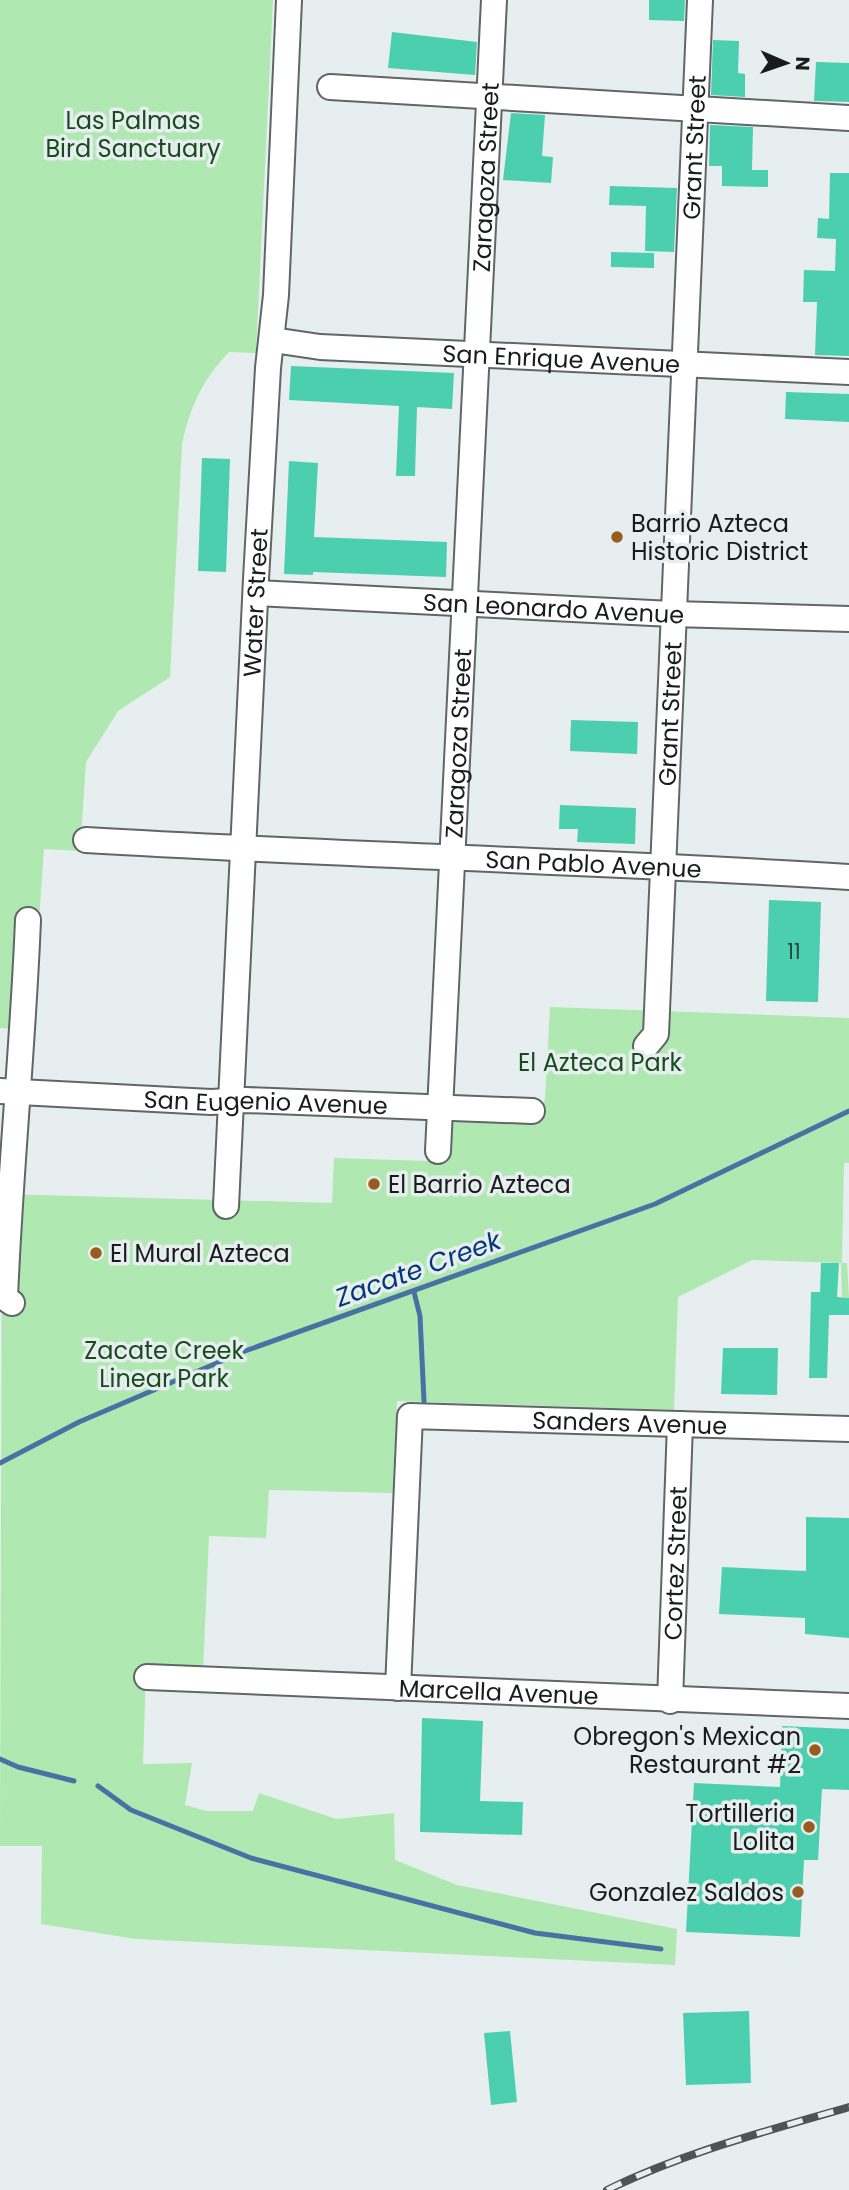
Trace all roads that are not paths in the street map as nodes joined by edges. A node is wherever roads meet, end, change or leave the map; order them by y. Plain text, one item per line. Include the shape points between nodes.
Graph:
1 (289, 0) edge
2 (495, 0) edge
3 (700, 0) edge
4 (330, 88) dead end
5 (489, 97) junction
6 (694, 108) junction
7 (849, 118) edge
8 (273, 340) junction
9 (475, 352) junction
10 (686, 362) junction
11 (849, 372) edge
12 (256, 593) junction
13 (463, 601) junction
14 (672, 614) junction
15 (849, 618) edge
16 (86, 840) dead end
17 (245, 849) junction
18 (451, 856) junction
19 (663, 865) junction
20 (849, 877) edge
21 (29, 920) dead end
22 (646, 1046) dead end
23 (9, 1091) edge
24 (230, 1101) junction
25 (440, 1108) junction
26 (532, 1111) dead end
27 (438, 1151) dead end
28 (226, 1206) dead end
29 (8, 1301) dead end
30 (680, 1424) junction
31 (849, 1429) edge
32 (147, 1677) dead end
33 (398, 1688) junction
34 (670, 1700) junction
35 (849, 1706) edge

1 - 8 street, Water Street
2 - 5 street, Zaragoza Street
3 - 6 street, Grant Street
4 - 5 street
5 - 6 street
5 - 9 street, Zaragoza Street
6 - 7 street
6 - 10 street, Grant Street
8 - 9 street, San Enrique Avenue via 320,347
8 - 12 street, Water Street
9 - 10 street, San Enrique Avenue
9 - 13 street, Zaragoza Street
10 - 11 street, San Enrique Avenue
10 - 14 street, Grant Street
12 - 13 street, San Leonardo Avenue
12 - 17 street, Water Street
13 - 14 street, San Leonardo Avenue
13 - 18 street, Zaragoza Street
14 - 15 street, San Leonardo Avenue
14 - 19 street, Grant Street
16 - 17 street, San Pablo Avenue
17 - 18 street, San Pablo Avenue
17 - 24 street, Water Street
18 - 19 street, San Pablo Avenue
18 - 25 street, Zaragoza Street
19 - 20 street, San Pablo Avenue
19 - 22 street, Grant Street via 656,1034
21 - 23 street
23 - 24 street, San Eugenio Avenue
23 - 29 street
24 - 25 street, San Eugenio Avenue
24 - 28 street, Water Street
25 - 26 street, San Eugenio Avenue
25 - 27 street, Zaragoza Street
30 - 31 street, Sanders Avenue
30 - 33 street, Sanders Avenue via 410,1416
30 - 34 street, Cortez Street
32 - 33 street, Marcella Avenue
33 - 34 street, Marcella Avenue
34 - 35 street, Marcella Avenue

